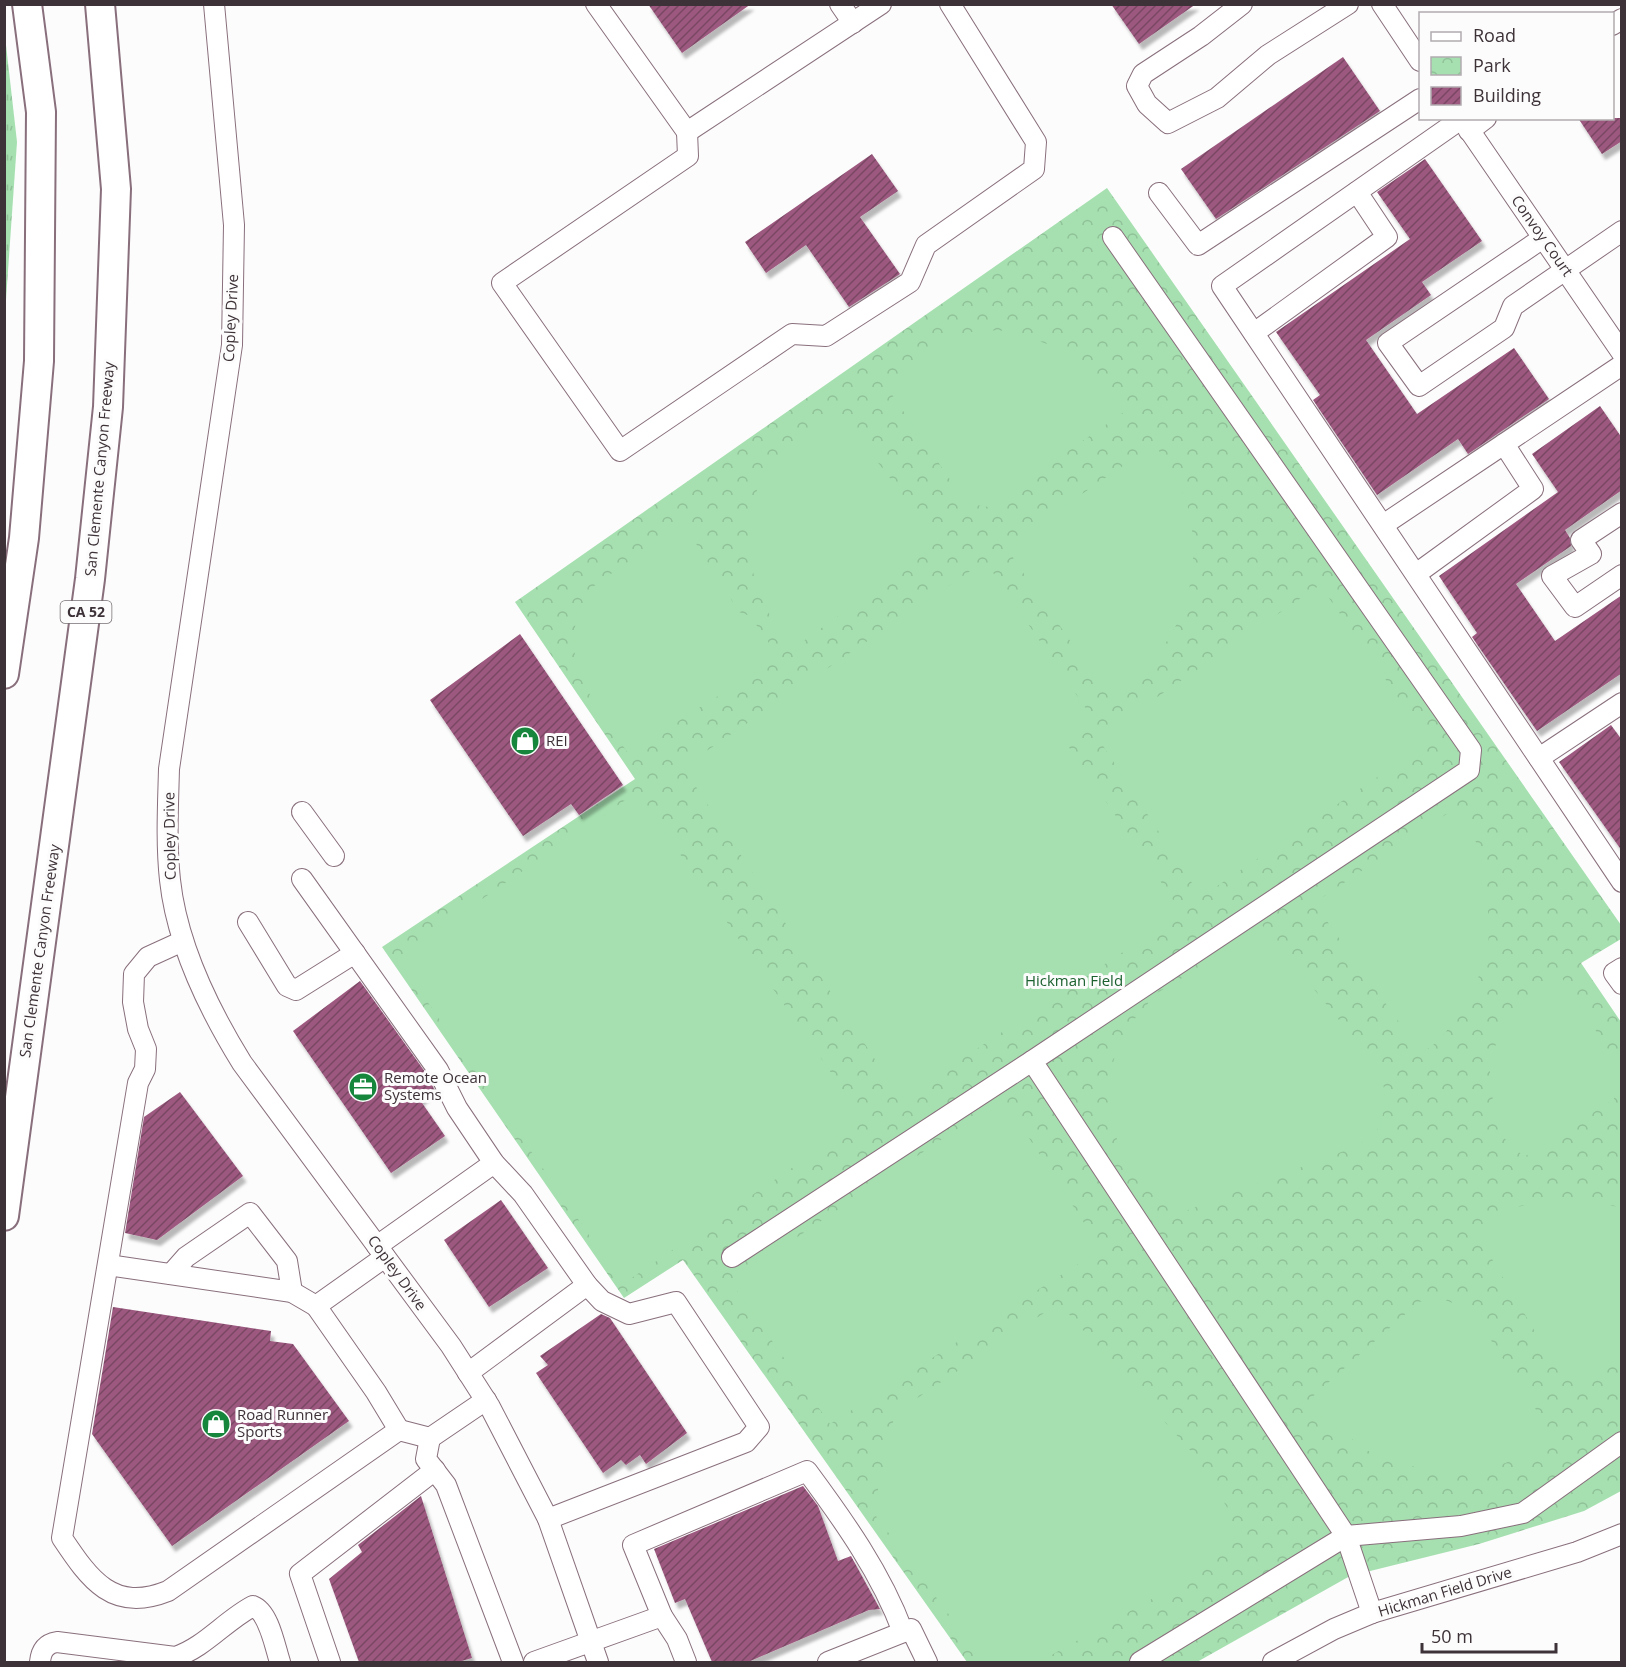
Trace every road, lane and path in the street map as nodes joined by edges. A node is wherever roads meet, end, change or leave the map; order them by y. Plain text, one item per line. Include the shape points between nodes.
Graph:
1 (27, 4) edge
2 (100, 4) edge
3 (214, 4) edge
4 (596, 4) edge
5 (840, 4) edge
6 (881, 4) edge
7 (950, 4) edge
8 (1242, 4) edge
9 (1348, 4) edge
10 (1382, 4) edge
11 (853, 23) junction
12 (1419, 60) edge
13 (1419, 100) edge
14 (1464, 123) edge
15 (687, 132) junction
16 (1357, 192) junction
17 (1159, 193) dead end
18 (1622, 231) edge
19 (1113, 237) dead end
20 (1543, 238) junction
21 (1565, 270) junction
22 (1254, 333) junction
23 (1622, 354) edge
24 (1622, 365) edge
25 (1504, 444) junction
26 (1622, 513) edge
27 (1383, 525) junction
28 (1416, 574) junction
29 (1622, 575) edge
30 (4, 674) edge
31 (1622, 703) edge
32 (1539, 758) junction
33 (302, 812) dead end
34 (334, 856) dead end
35 (302, 879) dead end
36 (1622, 882) edge
37 (248, 922) dead end
38 (183, 941) junction
39 (355, 953) junction
40 (1622, 968) edge
41 (1622, 984) edge
42 (1032, 1061) junction
43 (494, 1163) junction
44 (4, 1216) edge
45 (381, 1252) junction
46 (732, 1257) dead end
47 (108, 1265) junction
48 (171, 1274) junction
49 (587, 1285) junction
50 (292, 1292) junction
51 (316, 1306) junction
52 (468, 1373) junction
53 (486, 1400) junction
54 (399, 1430) junction
55 (430, 1438) junction
56 (1622, 1442) edge
57 (435, 1470) junction
58 (548, 1519) junction
59 (1622, 1534) edge
60 (1346, 1536) junction
61 (1372, 1613) junction
62 (662, 1616) junction
63 (900, 1624) junction
64 (591, 1643) junction
65 (40, 1662) edge
66 (280, 1662) edge
67 (330, 1662) edge
68 (513, 1662) edge
69 (534, 1662) edge
70 (598, 1662) edge
71 (686, 1662) edge
72 (828, 1662) edge
73 (927, 1662) edge
74 (1140, 1662) edge
75 (1273, 1662) edge

1 - 30 highway via 41,112 39,361 24,538
2 - 44 highway, San Clemente Canyon Freeway / CA 52 via 116,189 108,407 90,579
3 - 38 street, Copley Drive via 234,225 232,345 169,769 170,882
4 - 15 street
5 - 11 street
6 - 11 street
7 - 15 street via 1036,142 1034,169 926,245 910,282 826,336 792,334 620,451 502,283 688,156
8 - 9 street via 1143,74 1137,86 1147,104 1168,123 1217,98 1268,55
10 - 12 street
11 - 15 street
13 - 17 street via 1198,245
14 - 16 street
14 - 20 street, Convoy Court
16 - 22 street via 1387,237
16 - 22 street via 1222,285
18 - 21 street
19 - 42 street via 1471,750 1468,770
20 - 21 street, Convoy Court
20 - 21 street via 1388,343 1419,386 1504,328 1513,306
21 - 23 street, Convoy Court
22 - 27 street
24 - 25 street
25 - 27 street
25 - 28 street via 1533,489
26 - 29 street via 1581,540 1591,554 1552,576 1575,607
27 - 28 street
28 - 32 street
31 - 32 street
32 - 36 street
33 - 34 street
35 - 39 street
37 - 39 street via 287,986 296,990
38 - 45 street, Copley Drive via 215,1019 242,1063
38 - 47 street via 148,957 134,974 133,1002 146,1049 145,1069 138,1083
39 - 43 street via 438,1070 457,1108
40 - 41 street via 1614,973
42 - 46 street
42 - 60 street
43 - 45 street
43 - 49 street via 523,1194
45 - 51 street
45 - 52 street, Copley Drive
47 - 48 street
47 - 54 street via 62,1538 84,1571 106,1589 129,1599 168,1591
48 - 50 street
48 - 50 street via 186,1257 250,1213 287,1261
49 - 52 street
49 - 58 street via 602,1301 629,1314 676,1302 759,1427 746,1442
50 - 51 street
51 - 54 street
52 - 53 street, Copley Drive
53 - 55 street
53 - 58 street, Copley Drive
54 - 55 street
55 - 57 street via 426,1459
56 - 60 street via 1523,1513 1461,1526
57 - 67 street via 300,1575
57 - 68 street via 446,1485
58 - 64 street, Copley Drive
59 - 61 street, Hickman Field Drive via 1577,1552
60 - 61 street
60 - 74 street
61 - 75 street, Hickman Field Drive
62 - 63 street via 633,1545 807,1471 851,1531
62 - 64 street
62 - 71 street
63 - 72 street
63 - 73 street via 911,1629
64 - 69 street
64 - 70 street, Copley Drive
65 - 66 street via 41,1652 57,1641 175,1657 186,1654 253,1606 266,1618

